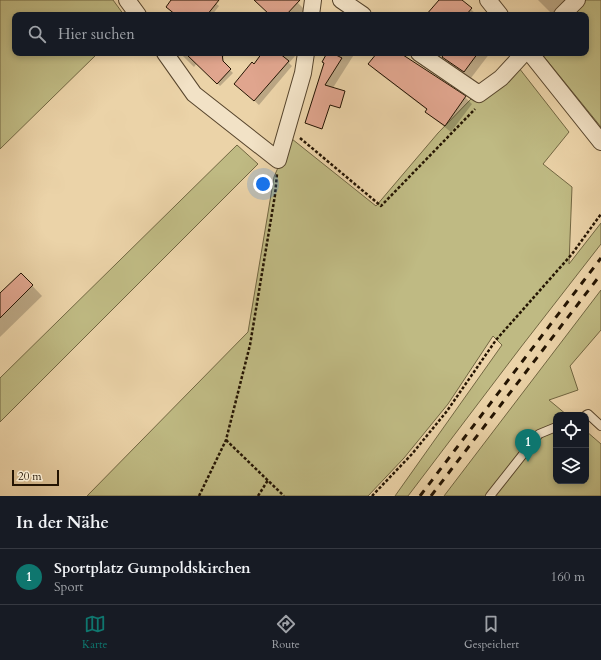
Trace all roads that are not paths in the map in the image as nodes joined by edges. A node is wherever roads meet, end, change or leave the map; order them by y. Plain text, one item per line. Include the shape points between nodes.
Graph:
1 (127, 0) edge
2 (313, 0) edge
3 (341, 0) edge
4 (488, 0) edge
5 (577, 0) edge
6 (136, 12) edge
7 (311, 12) edge
8 (359, 12) edge
9 (498, 12) edge
10 (565, 12) edge
11 (167, 56) edge
12 (306, 56) edge
13 (423, 56) edge
14 (521, 56) edge
15 (532, 56) edge
16 (601, 142) edge
17 (589, 415) edge
18 (601, 426) edge
19 (553, 429) edge
20 (490, 496) edge

1 - 6 street
2 - 7 street
3 - 8 street
4 - 9 street
5 - 10 street
11 - 12 street via 194,94 278,160
13 - 14 street via 479,94 501,78
15 - 16 street
17 - 18 lane
19 - 20 lane via 539,434

